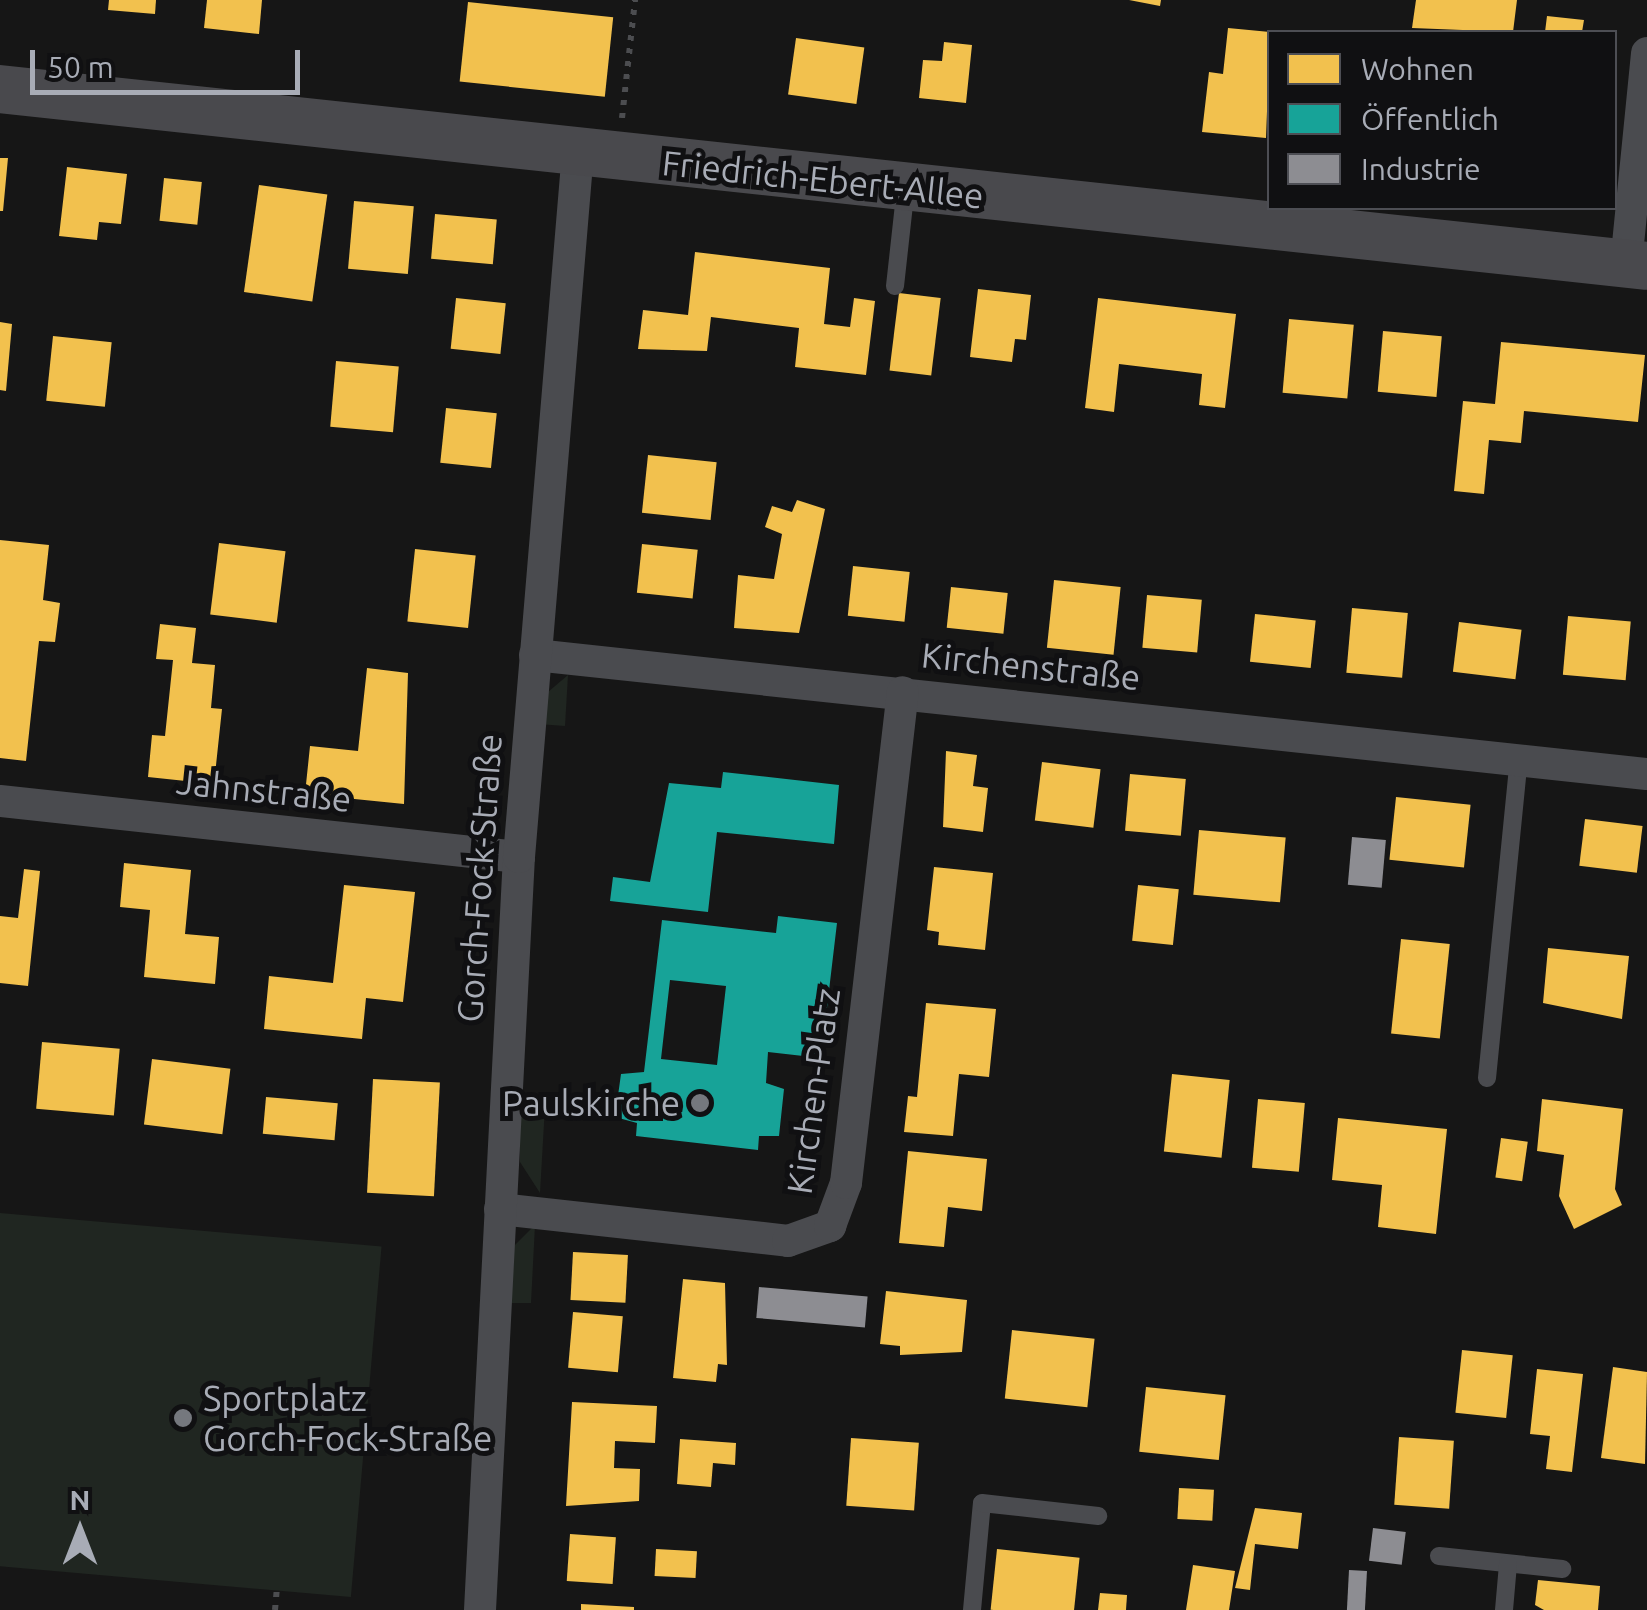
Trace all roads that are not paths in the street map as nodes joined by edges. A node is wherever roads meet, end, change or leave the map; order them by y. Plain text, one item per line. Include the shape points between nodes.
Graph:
1 (1647, 54) edge
2 (0, 89) edge
3 (578, 152) junction
4 (906, 187) junction
5 (1636, 265) edge
6 (894, 286) dead end
7 (535, 655) junction
8 (903, 692) junction
9 (1519, 759) junction
10 (1647, 774) edge
11 (0, 801) edge
12 (519, 857) junction
13 (1487, 1078) dead end
14 (500, 1210) junction
15 (1098, 1516) dead end
16 (1439, 1556) dead end
17 (1508, 1564) junction
18 (1562, 1569) dead end
19 (480, 1610) edge
20 (972, 1610) edge
21 (1504, 1610) edge

1 - 5 street
2 - 3 street, Friedrich-Ebert-Allee
3 - 4 street, Friedrich-Ebert-Allee
3 - 7 street, Gorch-Fock-Straße
4 - 5 street, Friedrich-Ebert-Allee
4 - 6 lane
7 - 8 street, Kirchenstraße
7 - 12 street, Gorch-Fock-Straße
8 - 9 street, Kirchenstraße
8 - 14 street, Kirchen-Platz via 846,1183 830,1226 788,1241
9 - 10 street, Kirchenstraße
9 - 13 lane
11 - 12 street, Jahnstraße
12 - 14 street, Gorch-Fock-Straße
14 - 19 street, Gorch-Fock-Straße
15 - 20 lane via 982,1504
16 - 17 lane
17 - 18 lane
17 - 21 lane

